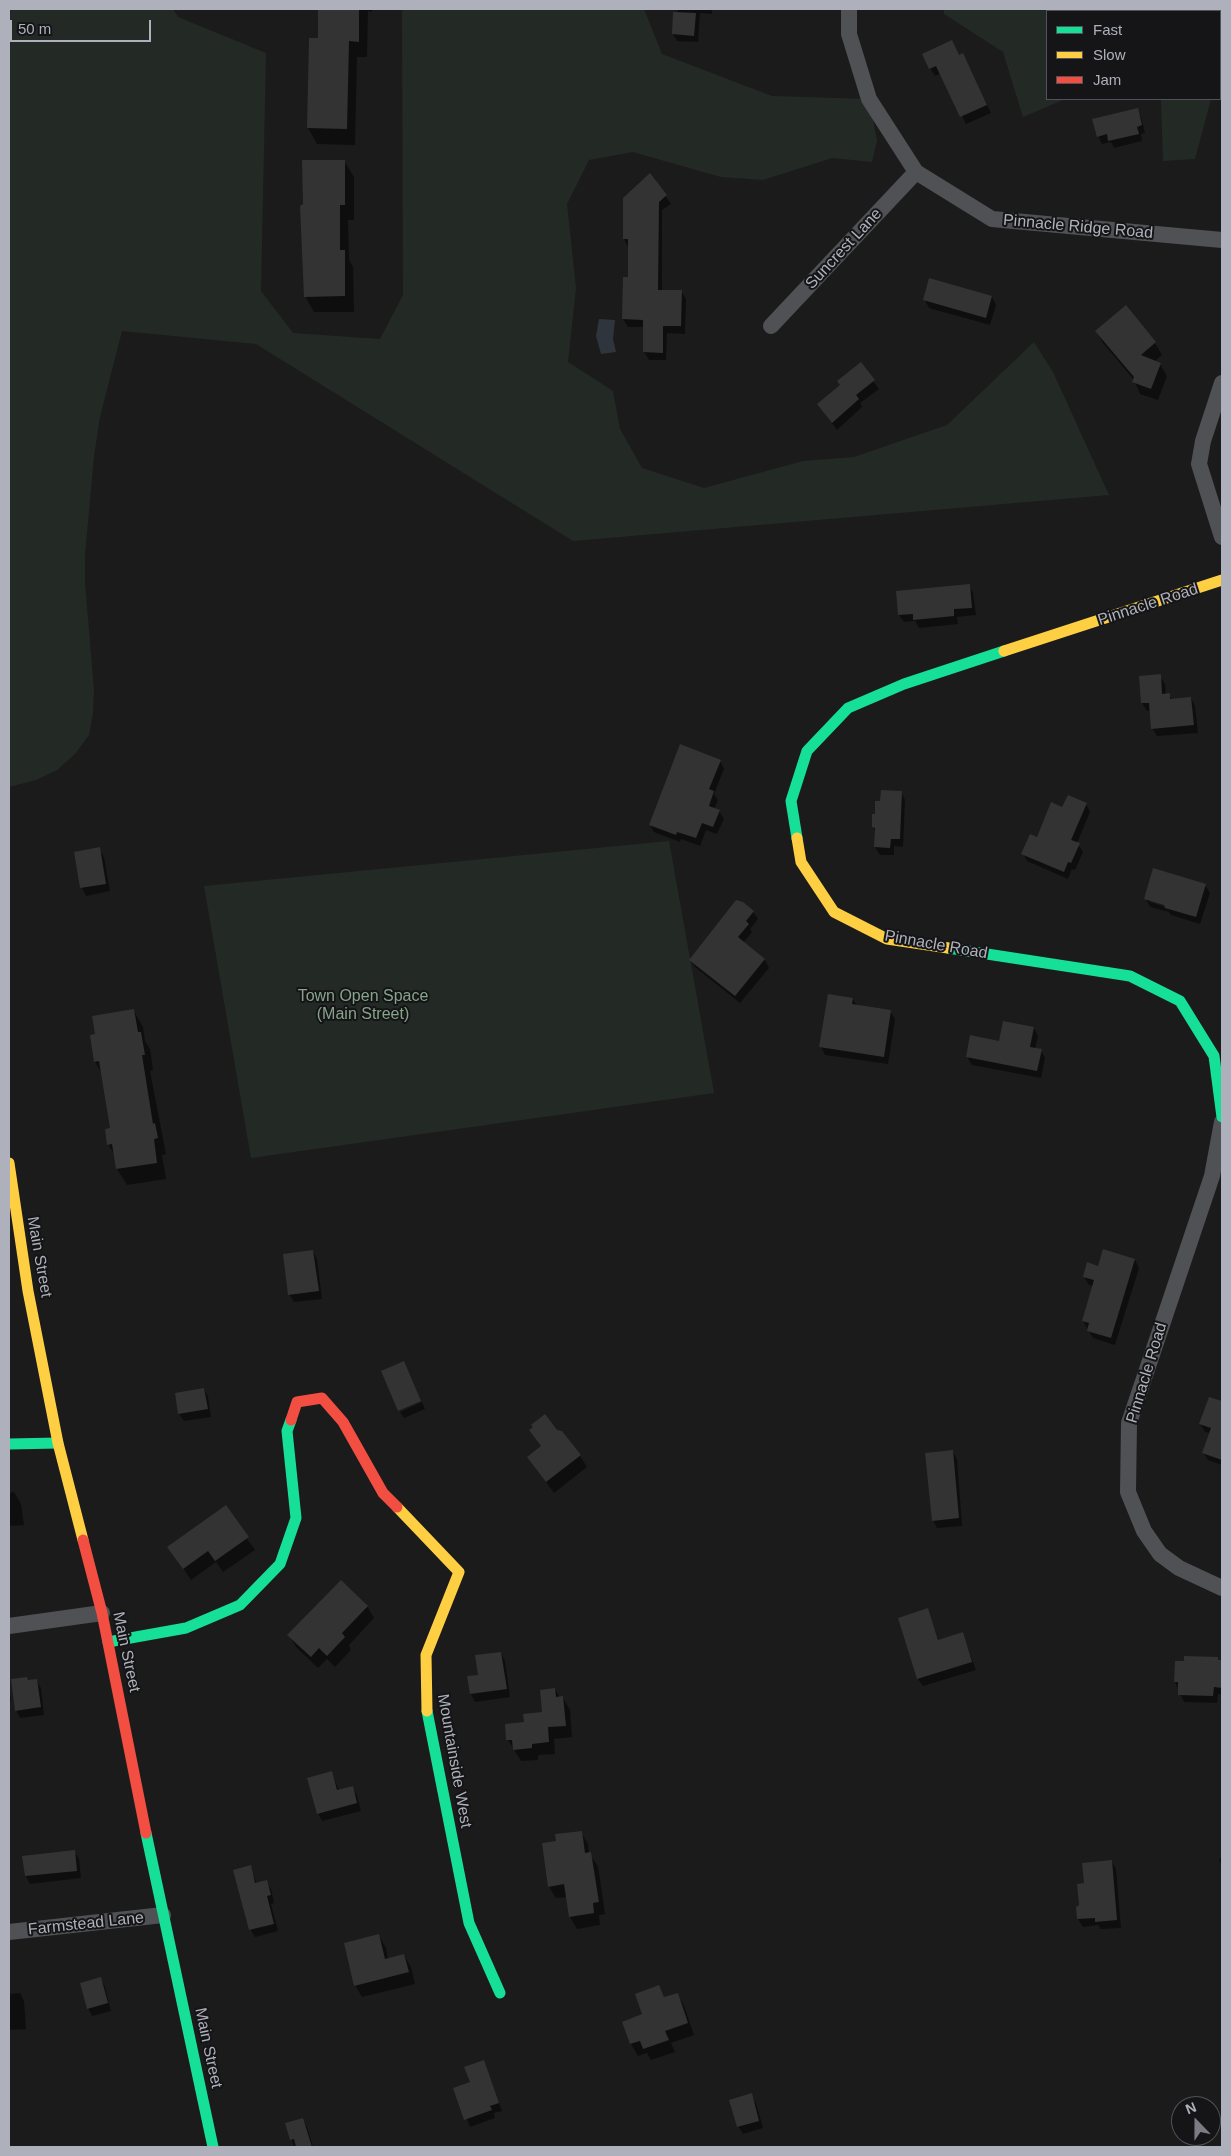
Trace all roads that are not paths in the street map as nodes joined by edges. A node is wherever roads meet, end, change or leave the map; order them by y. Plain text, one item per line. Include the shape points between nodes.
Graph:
1 (849, 9) edge
2 (916, 172) junction
3 (1222, 240) edge
4 (771, 326) dead end
5 (1222, 383) edge
6 (1222, 537) edge
7 (1222, 580) edge
8 (1222, 1117) edge
9 (1222, 1122) edge
10 (9, 1163) edge
11 (58, 1443) junction
12 (9, 1444) edge
13 (1222, 1588) edge
14 (102, 1613) junction
15 (9, 1626) edge
16 (108, 1642) junction
17 (163, 1916) junction
18 (9, 1932) edge
19 (500, 1993) dead end
20 (212, 2147) edge

1 - 2 street, Pinnacle Ridge Road via 849,34 869,99
2 - 3 street, Pinnacle Ridge Road via 992,219
2 - 4 street, Suncrest Lane
5 - 6 street via 1199,464
7 - 8 main road, Pinnacle Road via 904,684 848,708 807,751 791,801 801,862 834,912 887,939 1130,976 1180,1001 1214,1056
9 - 13 street, Pinnacle Road via 1212,1176 1129,1423 1128,1492 1144,1531 1160,1554 1179,1568
10 - 11 main road, Main Street via 28,1291
11 - 12 main road
11 - 14 main road, Main Street
14 - 15 street
14 - 16 main road, Main Street
16 - 17 main road, Main Street
16 - 19 main road, Mountainside West via 186,1628 240,1605 280,1564 296,1518 287,1431 297,1402 322,1398 342,1422 383,1493 458,1572 426,1655 424,1703 469,1923
17 - 18 street, Farmstead Lane
17 - 20 main road, Main Street

